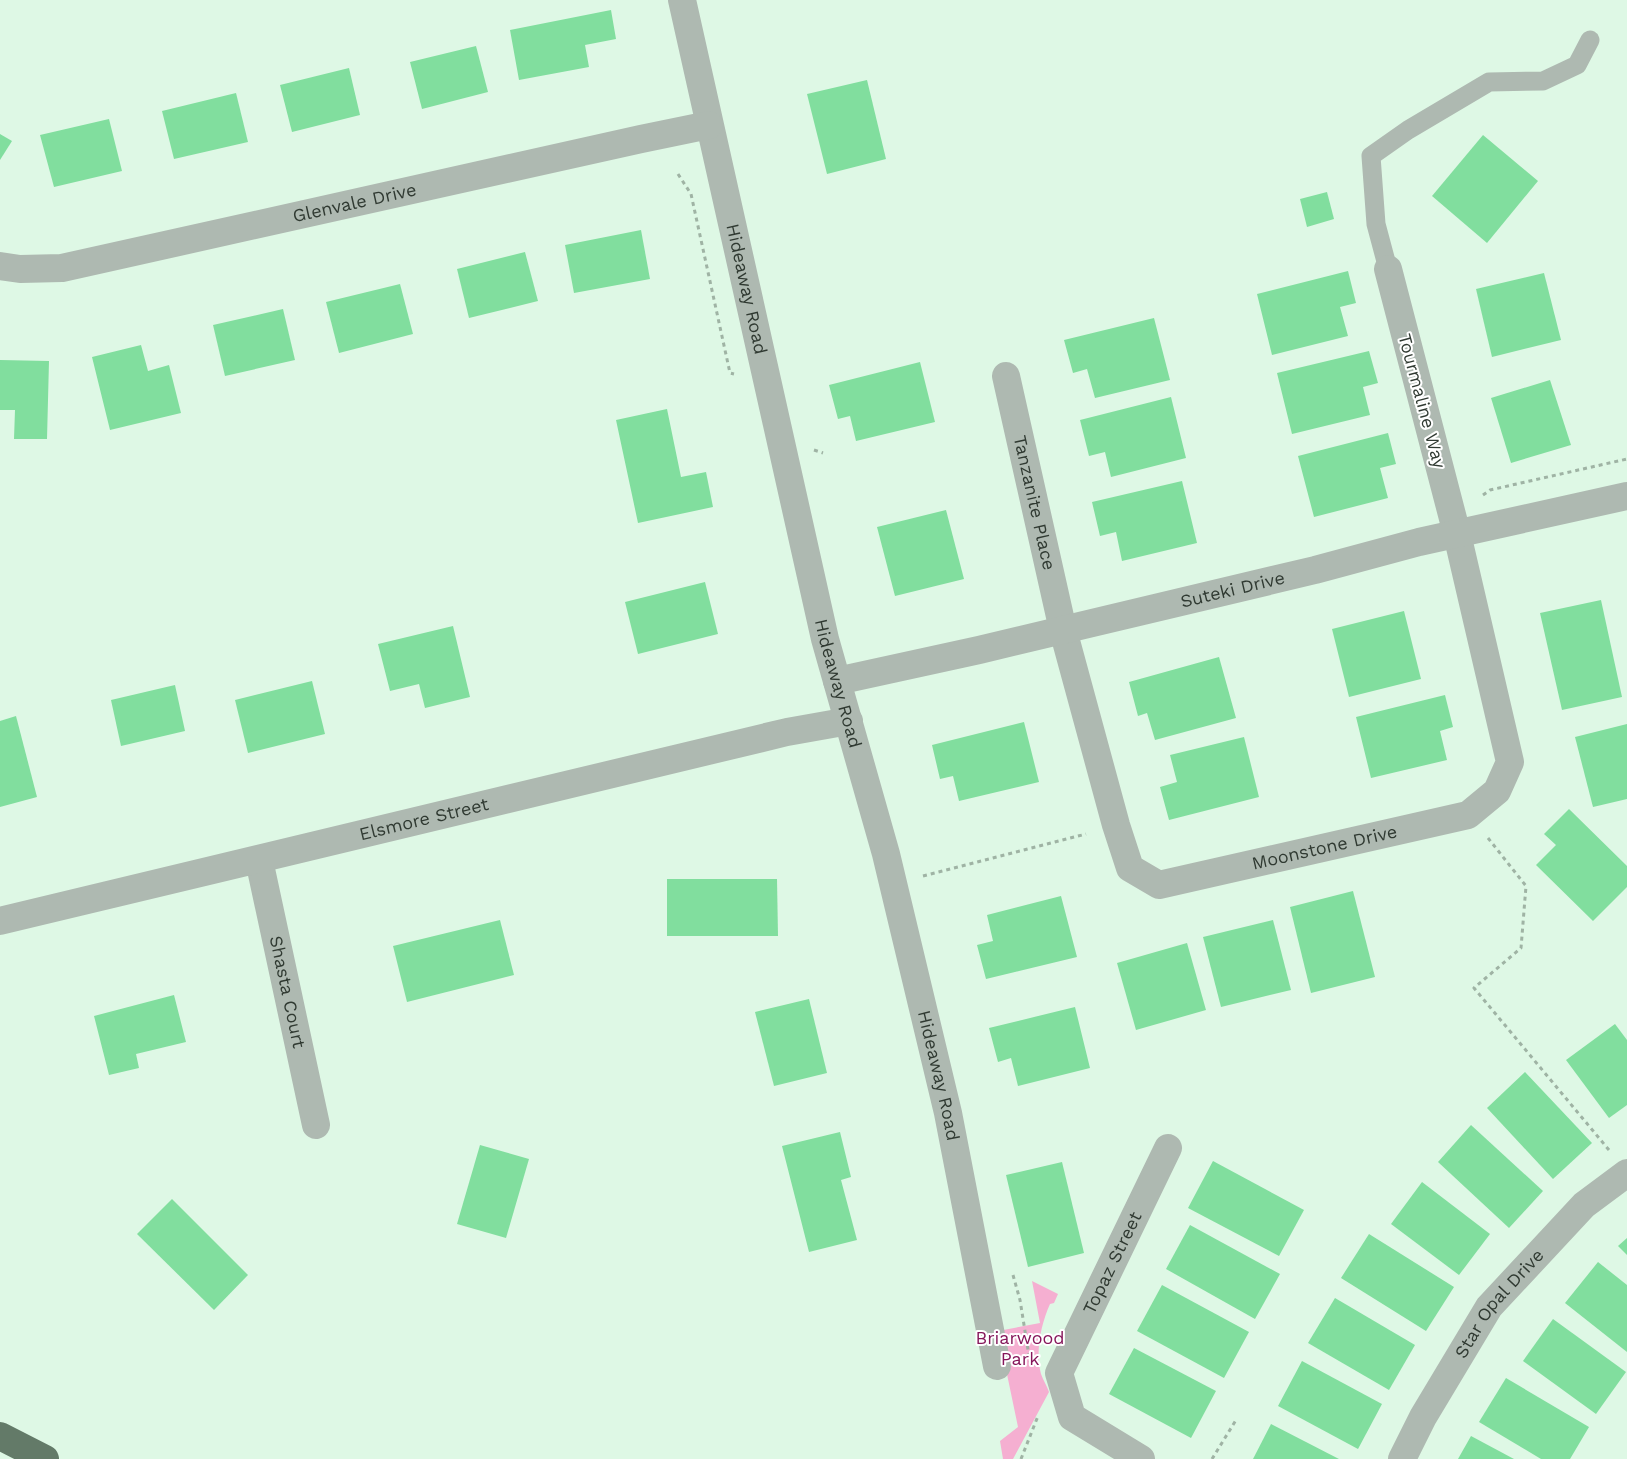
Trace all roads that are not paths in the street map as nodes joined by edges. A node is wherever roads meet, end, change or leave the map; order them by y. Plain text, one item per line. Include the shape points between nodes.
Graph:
1 (682, 0) edge
2 (1590, 40) dead end
3 (709, 125) junction
4 (0, 266) edge
5 (1388, 269) joint
6 (1006, 376) dead end
7 (1627, 496) edge
8 (1458, 534) junction
9 (1064, 630) junction
10 (837, 680) junction
11 (849, 721) junction
12 (259, 860) junction
13 (0, 921) edge
14 (316, 1125) dead end
15 (1168, 1148) dead end
16 (1621, 1165) edge
17 (996, 1366) dead end
18 (0, 1436) edge
19 (45, 1459) edge
20 (1141, 1459) edge
21 (1402, 1459) edge

1 - 3 street, Hideaway Road
2 - 5 lane via 1577,66 1543,81 1489,82 1371,156 1376,224
3 - 4 street, Glenvale Drive via 62,268 20,270
3 - 10 street, Hideaway Road
5 - 8 street, Tourmaline Way
6 - 9 street, Tanzanite Place
7 - 8 street, Suteki Drive
8 - 9 street, Suteki Drive
8 - 9 street, Moonstone Drive via 1510,762 1498,791 1468,815 1159,885 1130,868
9 - 10 street, Suteki Drive
10 - 11 street, Hideaway Road
11 - 12 street, Elsmore Street via 778,735
11 - 17 street, Hideaway Road via 893,884 948,1113
12 - 13 street, Elsmore Street
12 - 14 street, Shasta Court
15 - 20 street, Topaz Street via 1059,1373 1072,1417
16 - 21 street, Star Opal Drive via 1489,1307 1423,1416
18 - 19 highway

